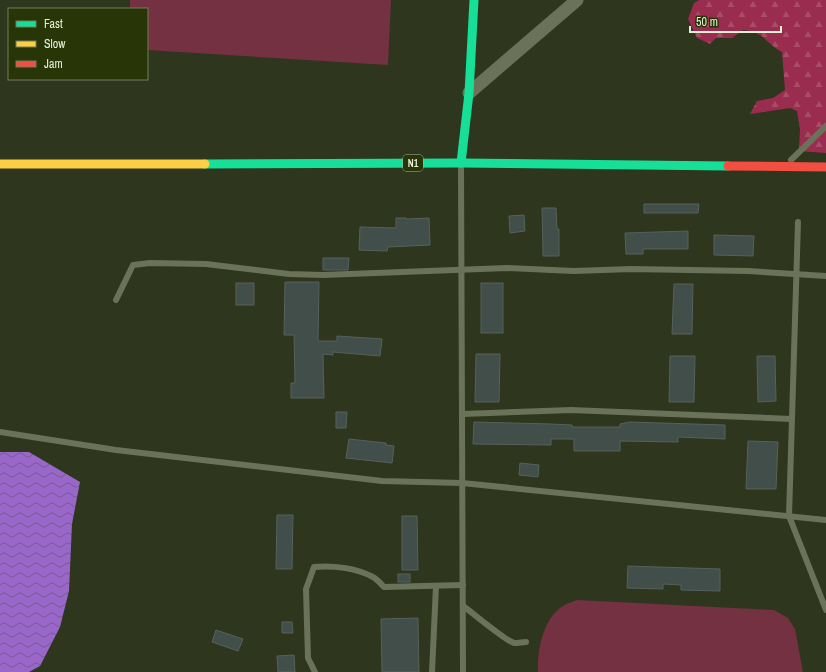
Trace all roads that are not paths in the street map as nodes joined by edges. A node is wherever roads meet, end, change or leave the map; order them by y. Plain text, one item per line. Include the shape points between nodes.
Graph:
1 (474, 0) edge
2 (577, 0) edge
3 (469, 93) junction
4 (826, 126) edge
5 (461, 163) junction
6 (0, 164) edge
7 (785, 167) junction
8 (826, 167) edge
9 (798, 222) dead end
10 (462, 270) junction
11 (797, 275) junction
12 (826, 276) edge
13 (116, 300) dead end
14 (462, 414) junction
15 (792, 419) junction
16 (0, 432) edge
17 (462, 483) junction
18 (789, 516) junction
19 (826, 520) edge
20 (463, 585) junction
21 (436, 586) junction
22 (463, 606) junction
23 (826, 610) edge
24 (526, 642) dead end
25 (315, 672) edge
26 (432, 672) edge
27 (463, 672) edge

1 - 3 main road
2 - 3 street
3 - 5 main road
4 - 7 lane
5 - 6 main road, N1
5 - 7 main road, N1
5 - 10 lane
7 - 8 main road, N1
9 - 11 lane
10 - 11 lane via 684,270
10 - 13 lane via 289,274 206,264 150,263 133,265
10 - 14 lane
11 - 12 lane
11 - 15 lane
14 - 15 lane via 572,410
14 - 17 lane
15 - 18 lane
16 - 17 lane via 116,450 382,481
17 - 18 lane
17 - 20 lane
18 - 19 lane
18 - 23 lane
20 - 21 lane
20 - 22 lane
21 - 25 lane via 384,587 374,577 350,569 314,566 306,589 308,658
21 - 26 lane
22 - 24 lane via 503,637 513,642
22 - 27 lane

